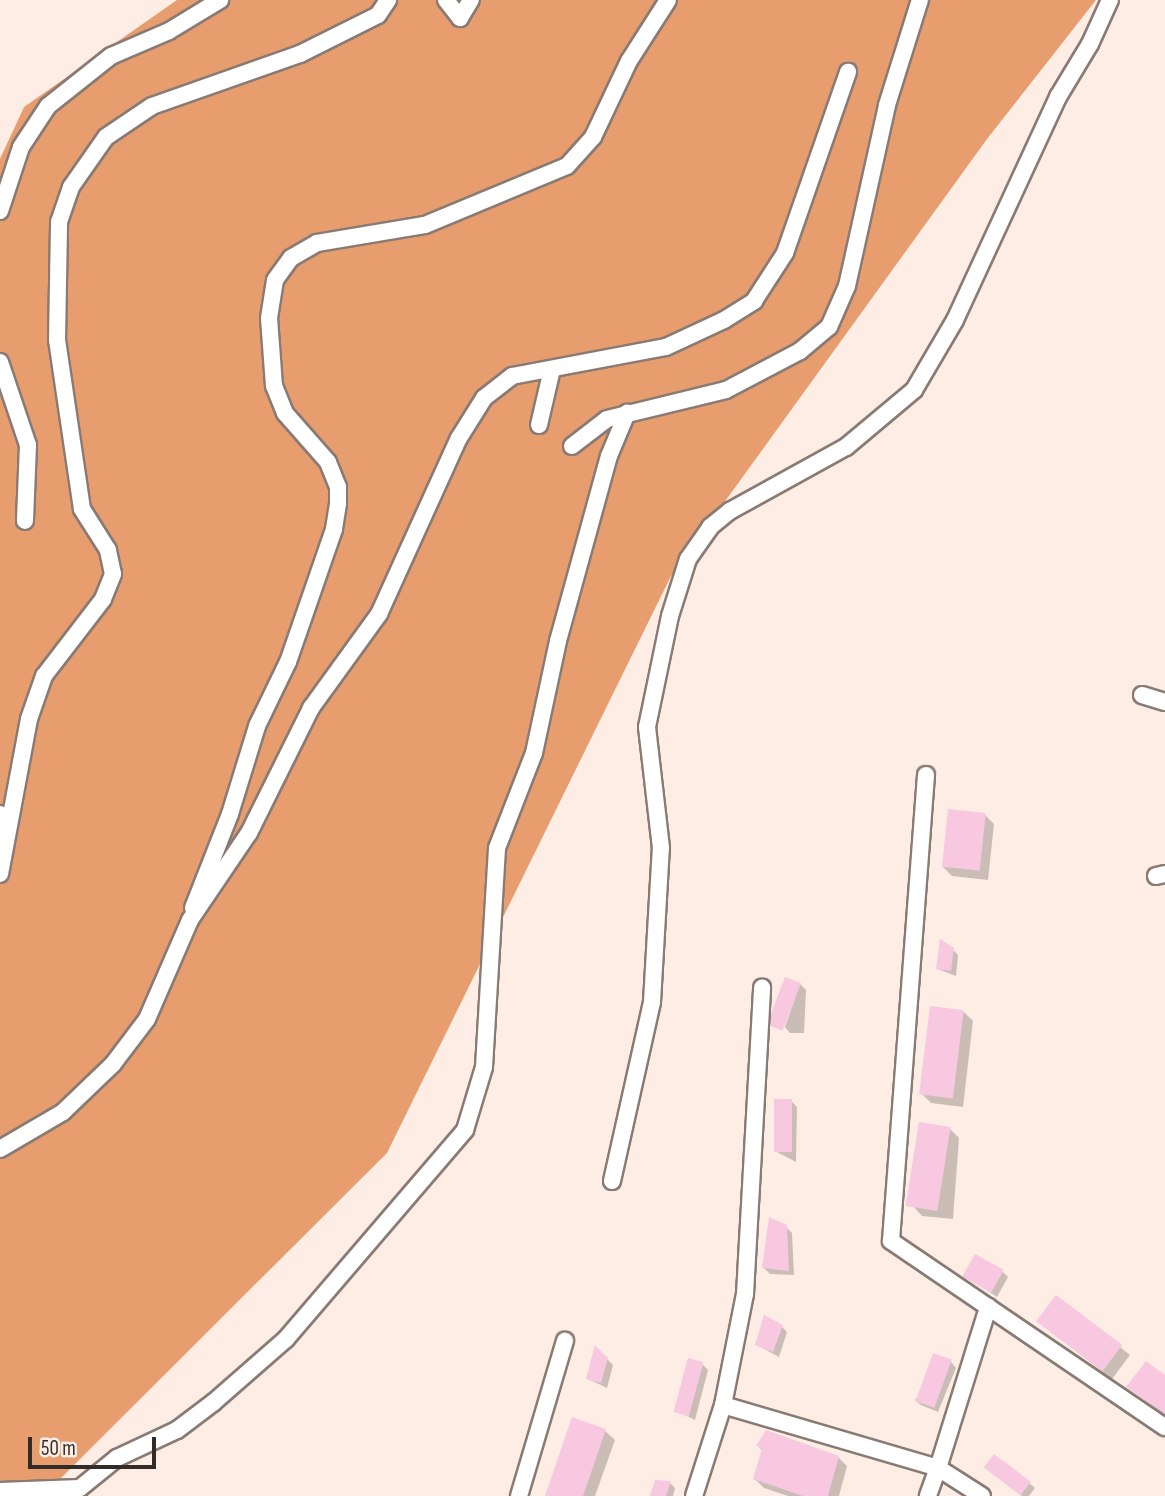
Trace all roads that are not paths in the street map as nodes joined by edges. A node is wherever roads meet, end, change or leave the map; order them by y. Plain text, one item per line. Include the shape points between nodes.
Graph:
1 (220, 0) edge
2 (388, 0) edge
3 (446, 0) edge
4 (471, 0) edge
5 (668, 0) edge
6 (919, 0) edge
7 (1110, 0) edge
8 (848, 72) dead end
9 (0, 211) edge
10 (0, 362) edge
11 (552, 369) junction
12 (627, 413) junction
13 (539, 425) dead end
14 (572, 446) dead end
15 (25, 521) dead end
16 (1142, 695) dead end
17 (1165, 702) edge
18 (926, 775) dead end
19 (0, 814) edge
20 (4, 853) junction
21 (0, 874) edge
22 (190, 920) junction
23 (762, 987) dead end
24 (0, 1149) edge
25 (612, 1181) dead end
26 (988, 1307) junction
27 (565, 1341) dead end
28 (723, 1405) junction
29 (1165, 1427) edge
30 (938, 1468) junction
31 (0, 1491) edge
32 (519, 1496) edge
33 (694, 1496) edge
34 (928, 1496) edge
35 (982, 1496) edge

1 - 9 street via 169,31 111,57 48,106 21,147
2 - 20 street via 378,15 300,54 152,106 107,136 71,187 59,222 57,340 80,501 88,523 108,550 113,575 103,599 44,676 29,719
3 - 4 street via 460,18
5 - 22 street via 629,61 593,137 567,166 425,225 317,243 291,258 275,280 269,318 274,386 285,413 328,462 338,486 338,503 323,565 303,609 288,662 257,726
6 - 12 street via 887,105 847,286 829,327 800,351 726,390
7 - 25 street via 1058,97 955,320 914,390 846,447 730,511 710,527 688,559 670,616 647,727 661,848 652,1002
8 - 11 street via 785,253 760,295 724,320 666,347
10 - 15 street via 28,445
11 - 13 street
11 - 22 street via 512,376 471,415 379,614 311,708 248,833
12 - 14 street via 595,426
12 - 31 street via 609,456 558,641 534,753 497,848 484,1068 465,1130 286,1339 214,1402 177,1430 117,1458 80,1488
16 - 17 street
18 - 26 street via 891,1241
19 - 20 street
20 - 21 street
22 - 24 street via 147,1019 131,1043 63,1112
23 - 28 street via 745,1294
26 - 29 street
26 - 30 street
27 - 32 street
28 - 30 street
28 - 33 street
30 - 34 street
30 - 35 street

